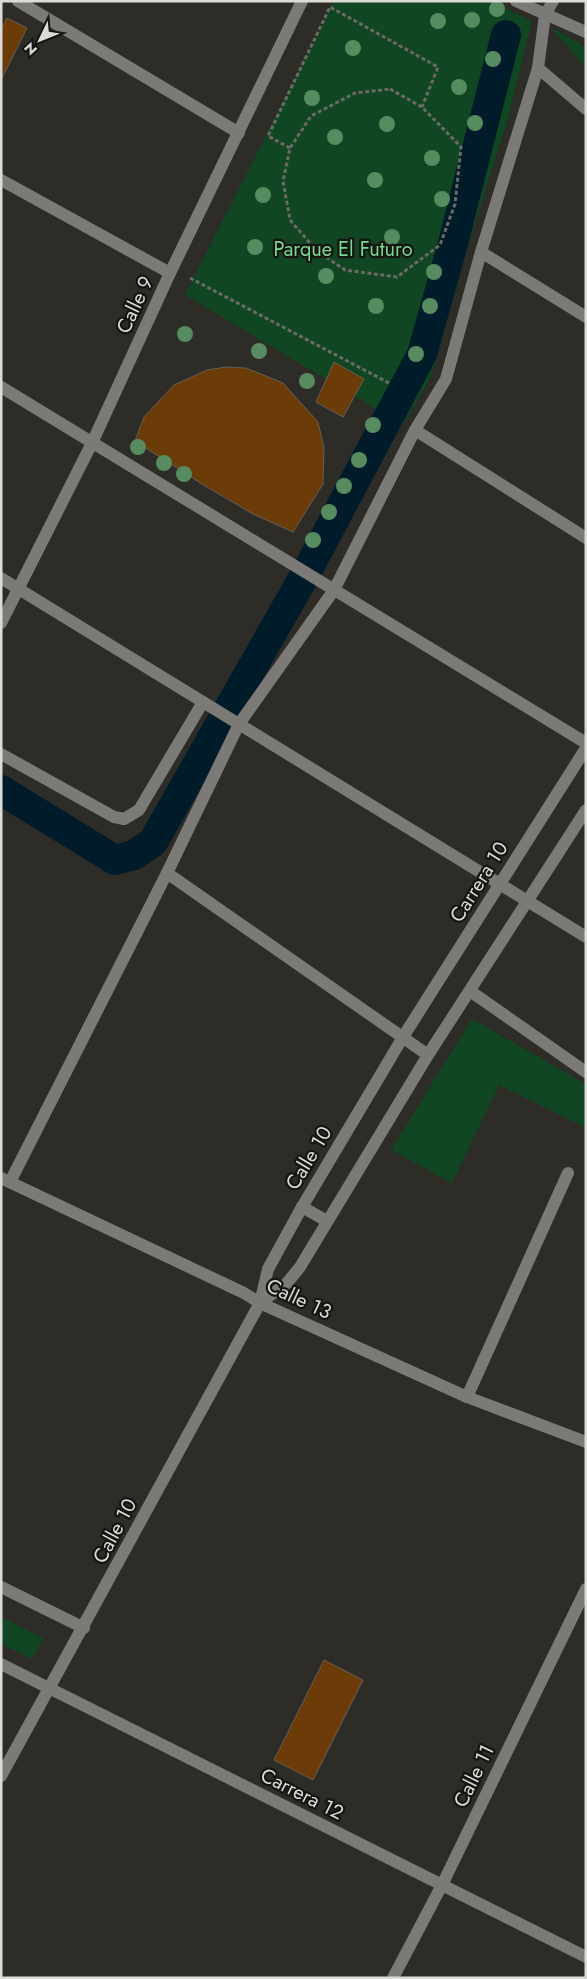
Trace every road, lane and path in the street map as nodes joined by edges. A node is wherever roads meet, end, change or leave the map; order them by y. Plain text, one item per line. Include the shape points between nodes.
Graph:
1 (18, 1) edge
2 (302, 1) edge
3 (516, 1) edge
4 (553, 1) edge
5 (545, 15) junction
6 (586, 32) edge
7 (538, 68) junction
8 (422, 107) junction
9 (586, 109) edge
10 (238, 132) junction
11 (290, 148) junction
12 (1, 180) edge
13 (481, 252) junction
14 (170, 273) junction
15 (185, 275) dead end
16 (586, 317) edge
17 (389, 383) dead end
18 (1, 387) edge
19 (415, 430) junction
20 (92, 443) junction
21 (586, 538) edge
22 (1, 578) edge
23 (18, 588) junction
24 (334, 590) junction
25 (1, 623) edge
26 (203, 702) junction
27 (239, 724) junction
28 (586, 744) edge
29 (586, 748) edge
30 (1, 754) edge
31 (586, 810) edge
32 (167, 873) junction
33 (500, 884) junction
34 (528, 901) junction
35 (586, 936) edge
36 (470, 991) junction
37 (403, 1037) junction
38 (428, 1055) junction
39 (586, 1072) edge
40 (568, 1173) dead end
41 (6, 1180) edge
42 (302, 1207) junction
43 (327, 1221) junction
44 (260, 1303) junction
45 (467, 1397) junction
46 (586, 1442) edge
47 (1, 1587) edge
48 (586, 1589) edge
49 (84, 1628) junction
50 (1, 1664) edge
51 (51, 1687) junction
52 (1, 1776) edge
53 (442, 1885) junction
54 (586, 1957) edge
55 (393, 1978) edge

1 - 10 street
2 - 10 street, Calle 9
3 - 5 street
4 - 5 street
5 - 6 street
5 - 7 street
7 - 9 street
7 - 13 street
8 - 11 path via 390,89 355,93 311,116
8 - 11 path via 438,67 330,8 268,136
8 - 11 path via 461,147 455,204 440,245 397,277 345,270 316,250 290,220 284,182
10 - 14 street, Calle 9
12 - 14 street
13 - 16 street
13 - 19 street via 446,379
14 - 20 street, Calle 9
15 - 17 path
18 - 20 street
19 - 21 street
19 - 24 street
20 - 23 street, Calle 9
20 - 24 street
22 - 23 street
23 - 25 street, Calle 9
23 - 26 street
24 - 27 street
24 - 28 street
26 - 27 street
26 - 30 street via 139,810 124,819 114,817
27 - 32 street
27 - 33 street
29 - 33 street, Carrera 10
31 - 34 street
32 - 37 street
32 - 41 street
33 - 34 street
33 - 37 street, Carrera 10
34 - 35 street
34 - 36 street
36 - 38 street
36 - 39 street
37 - 38 street
37 - 42 street, Calle 10
38 - 43 street, Calle 10
40 - 45 street
41 - 44 street, Calle 13
42 - 43 street
42 - 44 street, Calle 10 via 268,1269
43 - 44 street, Calle 10 via 287,1283
44 - 45 street, Calle 13
44 - 49 street, Calle 10
45 - 46 street, Calle 13
47 - 49 street
48 - 53 street, Calle 11
49 - 51 street, Calle 10
50 - 51 street, Carrera 12
51 - 52 street, Calle 10
51 - 53 street, Carrera 12
53 - 54 street, Carrera 12
53 - 55 street, Calle 11

